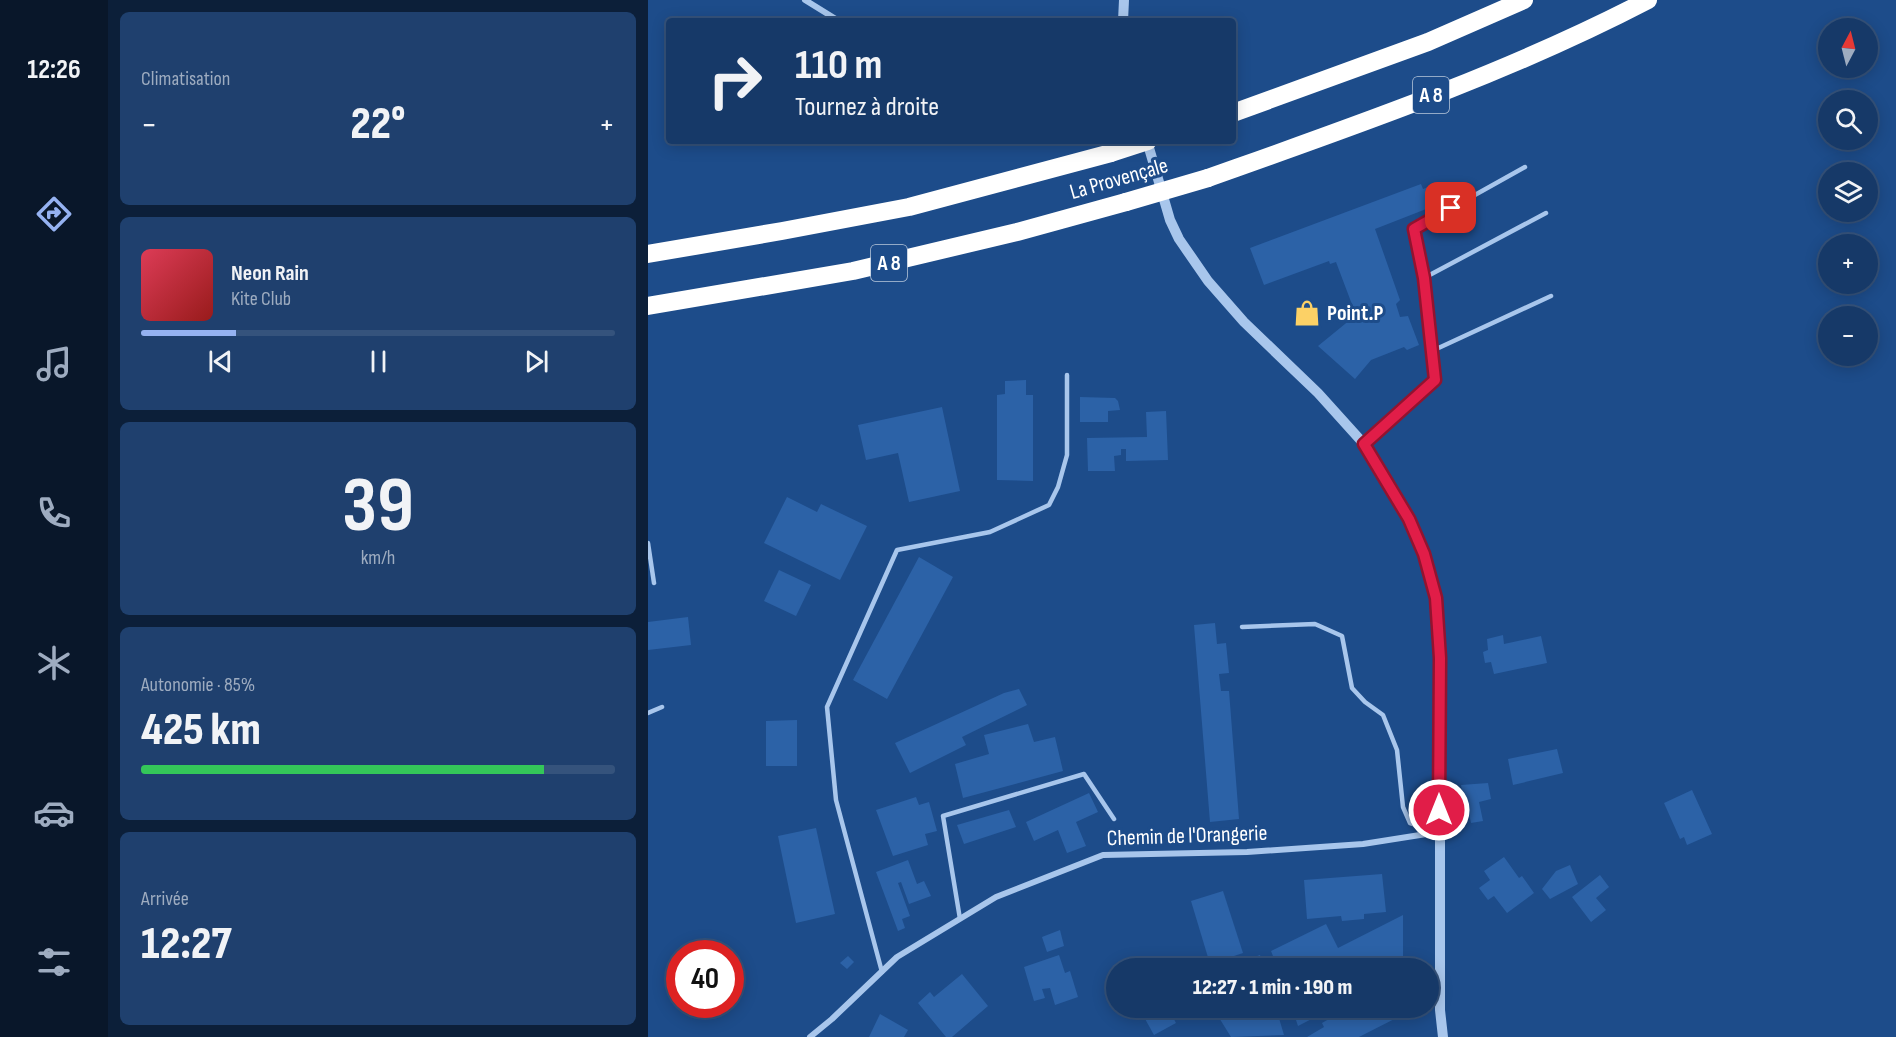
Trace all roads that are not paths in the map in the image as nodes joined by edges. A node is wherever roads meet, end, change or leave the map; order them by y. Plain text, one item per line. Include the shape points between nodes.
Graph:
1 (805, 0) edge
2 (1124, 0) edge
3 (1524, 0) edge
4 (1648, 0) edge
5 (834, 18) edge
6 (1123, 18) edge
7 (1236, 112) edge
8 (1139, 144) edge
9 (1149, 144) edge
10 (1525, 167) dead end
11 (1546, 213) dead end
12 (648, 254) edge
13 (1424, 278) junction
14 (1551, 297) dead end
15 (648, 306) edge
16 (1432, 351) junction
17 (1067, 375) dead end
18 (1364, 444) junction
19 (648, 543) edge
20 (654, 583) dead end
21 (1242, 627) dead end
22 (662, 707) dead end
23 (648, 713) edge
24 (1114, 819) dead end
25 (1439, 832) junction
26 (960, 919) junction
27 (882, 972) junction
28 (810, 1037) edge
29 (1443, 1037) edge

1 - 5 street
2 - 6 street
3 - 7 highway, A 8 via 1428,42
4 - 15 highway, La Provençale / A 8, bridge via 1598,26 1473,79 1208,178 1017,232 853,271
8 - 12 highway, La Provençale / A 8, bridge via 909,207
9 - 18 street via 1170,220 1208,281
10 - 13 lane via 1414,229
11 - 13 lane
13 - 16 lane
14 - 16 lane
16 - 18 lane via 1435,380
17 - 27 lane via 1067,456 1049,505 990,532 897,550 827,707 836,800
18 - 25 street via 1409,519 1436,598 1440,658
19 - 20 lane
21 - 25 lane via 1315,624 1342,636 1352,688 1383,715 1396,750 1403,807 1410,823
22 - 23 lane
24 - 26 lane via 1084,774 943,816
25 - 26 street, Chemin de l'Orangerie via 1363,844 1103,855 996,897
25 - 29 street
26 - 27 street, Chemin de l'Orangerie via 897,957
27 - 28 street, Chemin de l'Orangerie

